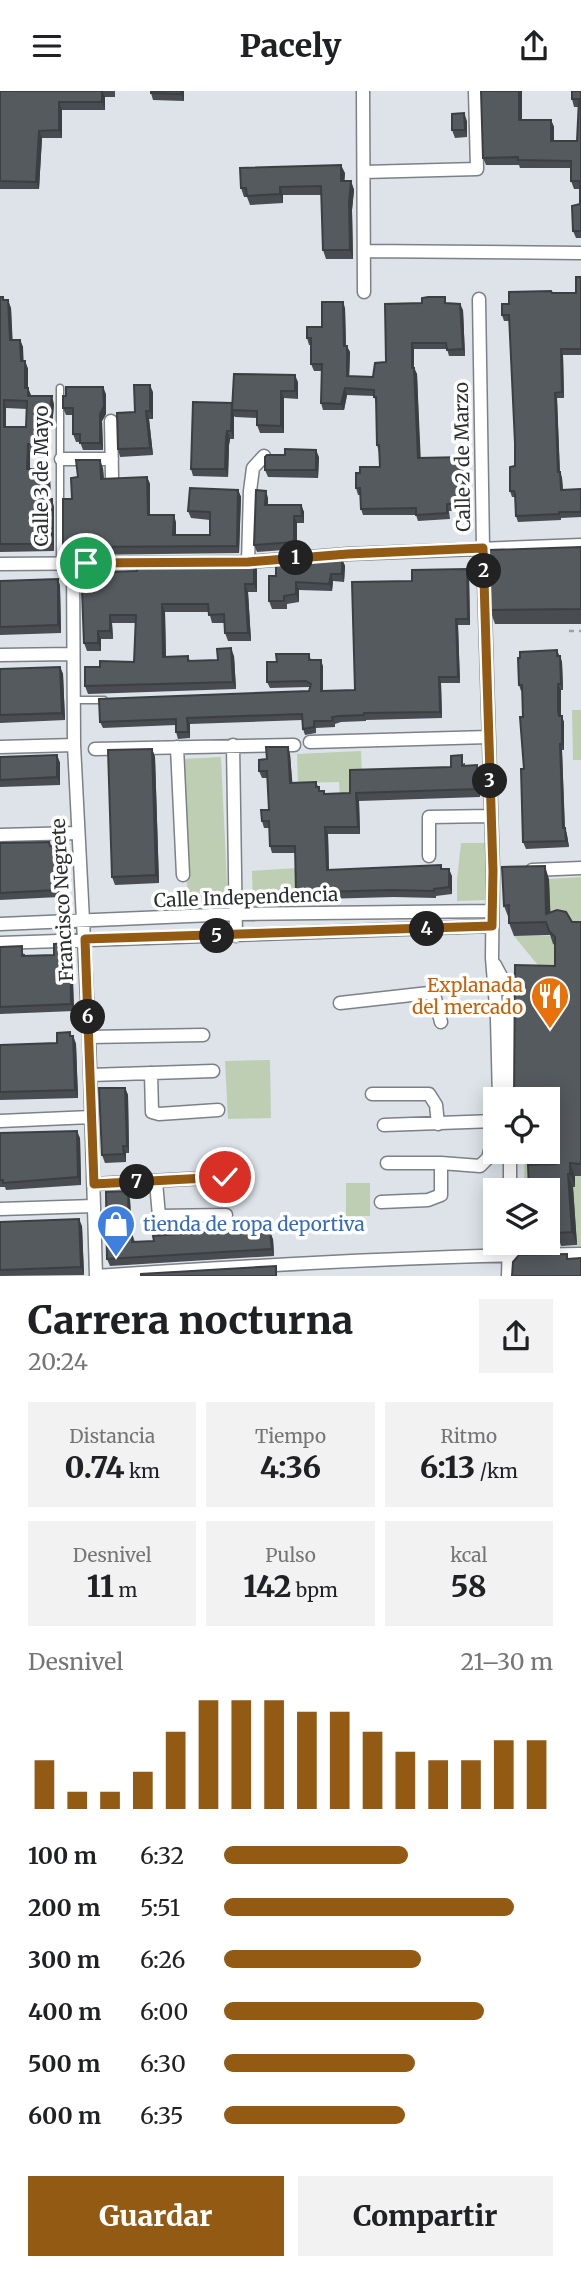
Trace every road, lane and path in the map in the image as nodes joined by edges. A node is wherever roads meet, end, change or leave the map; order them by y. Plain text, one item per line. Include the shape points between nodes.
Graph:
1 (363, 91) edge
2 (475, 91) edge
3 (364, 171) junction
4 (364, 251) junction
5 (581, 253) edge
6 (364, 292) dead end
7 (479, 299) dead end
8 (60, 388) dead end
9 (111, 421) dead end
10 (264, 456) edge
11 (61, 459) junction
12 (112, 459) junction
13 (112, 477) edge
14 (581, 545) edge
15 (483, 548) junction
16 (248, 562) junction
17 (73, 563) junction
18 (0, 564) edge
19 (60, 564) junction
20 (569, 631) dead end
21 (581, 631) edge
22 (72, 654) junction
23 (0, 655) edge
24 (116, 699) edge
25 (74, 701) junction
26 (489, 737) junction
27 (310, 742) dead end
28 (74, 745) junction
29 (233, 745) junction
30 (294, 745) dead end
31 (0, 747) edge
32 (177, 747) junction
33 (95, 749) dead end
34 (491, 815) junction
35 (77, 833) junction
36 (0, 835) edge
37 (429, 856) dead end
38 (581, 868) edge
39 (506, 871) junction
40 (183, 875) dead end
41 (492, 911) junction
42 (332, 913) junction
43 (236, 914) junction
44 (82, 922) junction
45 (0, 924) edge
46 (492, 926) junction
47 (332, 933) junction
48 (236, 936) junction
49 (85, 939) junction
50 (0, 943) edge
51 (492, 954) junction
52 (340, 1003) dead end
53 (441, 1022) dead end
54 (203, 1035) dead end
55 (89, 1037) junction
56 (213, 1071) dead end
57 (151, 1073) junction
58 (90, 1075) junction
59 (499, 1087) edge
60 (509, 1087) edge
61 (372, 1094) dead end
62 (218, 1110) dead end
63 (92, 1117) junction
64 (0, 1121) edge
65 (483, 1122) edge
66 (438, 1124) junction
67 (384, 1125) dead end
68 (387, 1163) dead end
69 (441, 1163) junction
70 (483, 1163) edge
71 (225, 1177) dead end
72 (156, 1182) junction
73 (94, 1184) junction
74 (381, 1202) dead end
75 (94, 1206) junction
76 (0, 1209) edge
77 (226, 1216) dead end
78 (483, 1251) edge
79 (560, 1253) edge
80 (581, 1254) edge
81 (509, 1255) edge
82 (290, 1269) edge
83 (96, 1276) edge
84 (508, 1276) edge

1 - 3 street
2 - 3 street via 477,169
3 - 4 street
4 - 5 street
4 - 6 street
7 - 15 street, Calle 2 de Marzo
8 - 11 lane, Calle 3 de Mayo
9 - 12 street
10 - 16 street via 253,468
11 - 12 street
11 - 19 lane, Calle 3 de Mayo
12 - 13 street
14 - 15 street, Calle 3 de Mayo
15 - 16 street, Calle 3 de Mayo
15 - 26 street, Calle 2 de Marzo
16 - 17 street, Calle 3 de Mayo
17 - 19 street, Calle 3 de Mayo
17 - 22 street, Francisco Negrete
18 - 19 street, Calle 3 de Mayo
20 - 21 path
22 - 23 street
22 - 25 street, Francisco Negrete
24 - 25 lane
25 - 28 street, Francisco Negrete
26 - 27 street
26 - 34 street, Calle 2 de Marzo
28 - 31 street
28 - 35 street, Francisco Negrete
29 - 30 street
29 - 32 street
29 - 43 street
32 - 33 street
32 - 40 street
34 - 37 street via 429,817
34 - 39 street, Calle 2 de Marzo
35 - 36 street
35 - 44 street, Francisco Negrete
38 - 39 street
39 - 41 street, Calle 2 de Marzo
41 - 42 street, Calle Independencia
41 - 46 street, Calle 2 de Marzo
42 - 43 street, Calle Independencia
42 - 47 street
43 - 44 street, Calle Independencia
43 - 48 street
44 - 45 street, Calle Independencia
44 - 49 street, Francisco Negrete
46 - 47 street, Calle Independencia
46 - 51 street, Calle 2 de Marzo
47 - 48 street, Calle Independencia
48 - 49 street, Calle Independencia
49 - 50 street, Calle Independencia
49 - 55 street, Francisco Negrete
51 - 59 street
51 - 60 street, Calle 2 de Marzo via 511,995
52 - 53 street via 429,992
54 - 55 street
55 - 58 street, Francisco Negrete
56 - 57 street
57 - 58 street
57 - 62 street via 152,1112
58 - 63 street, Francisco Negrete
61 - 66 street via 429,1094 436,1105
63 - 64 street
63 - 73 street, Francisco Negrete
65 - 66 street
66 - 67 street
68 - 69 street
69 - 70 street
69 - 74 street via 441,1195
71 - 72 street
72 - 73 street
72 - 77 street via 159,1216
73 - 75 street, Francisco Negrete
75 - 76 street
75 - 83 street, Francisco Negrete
78 - 82 street
79 - 80 street
81 - 84 street
82 - 83 street

